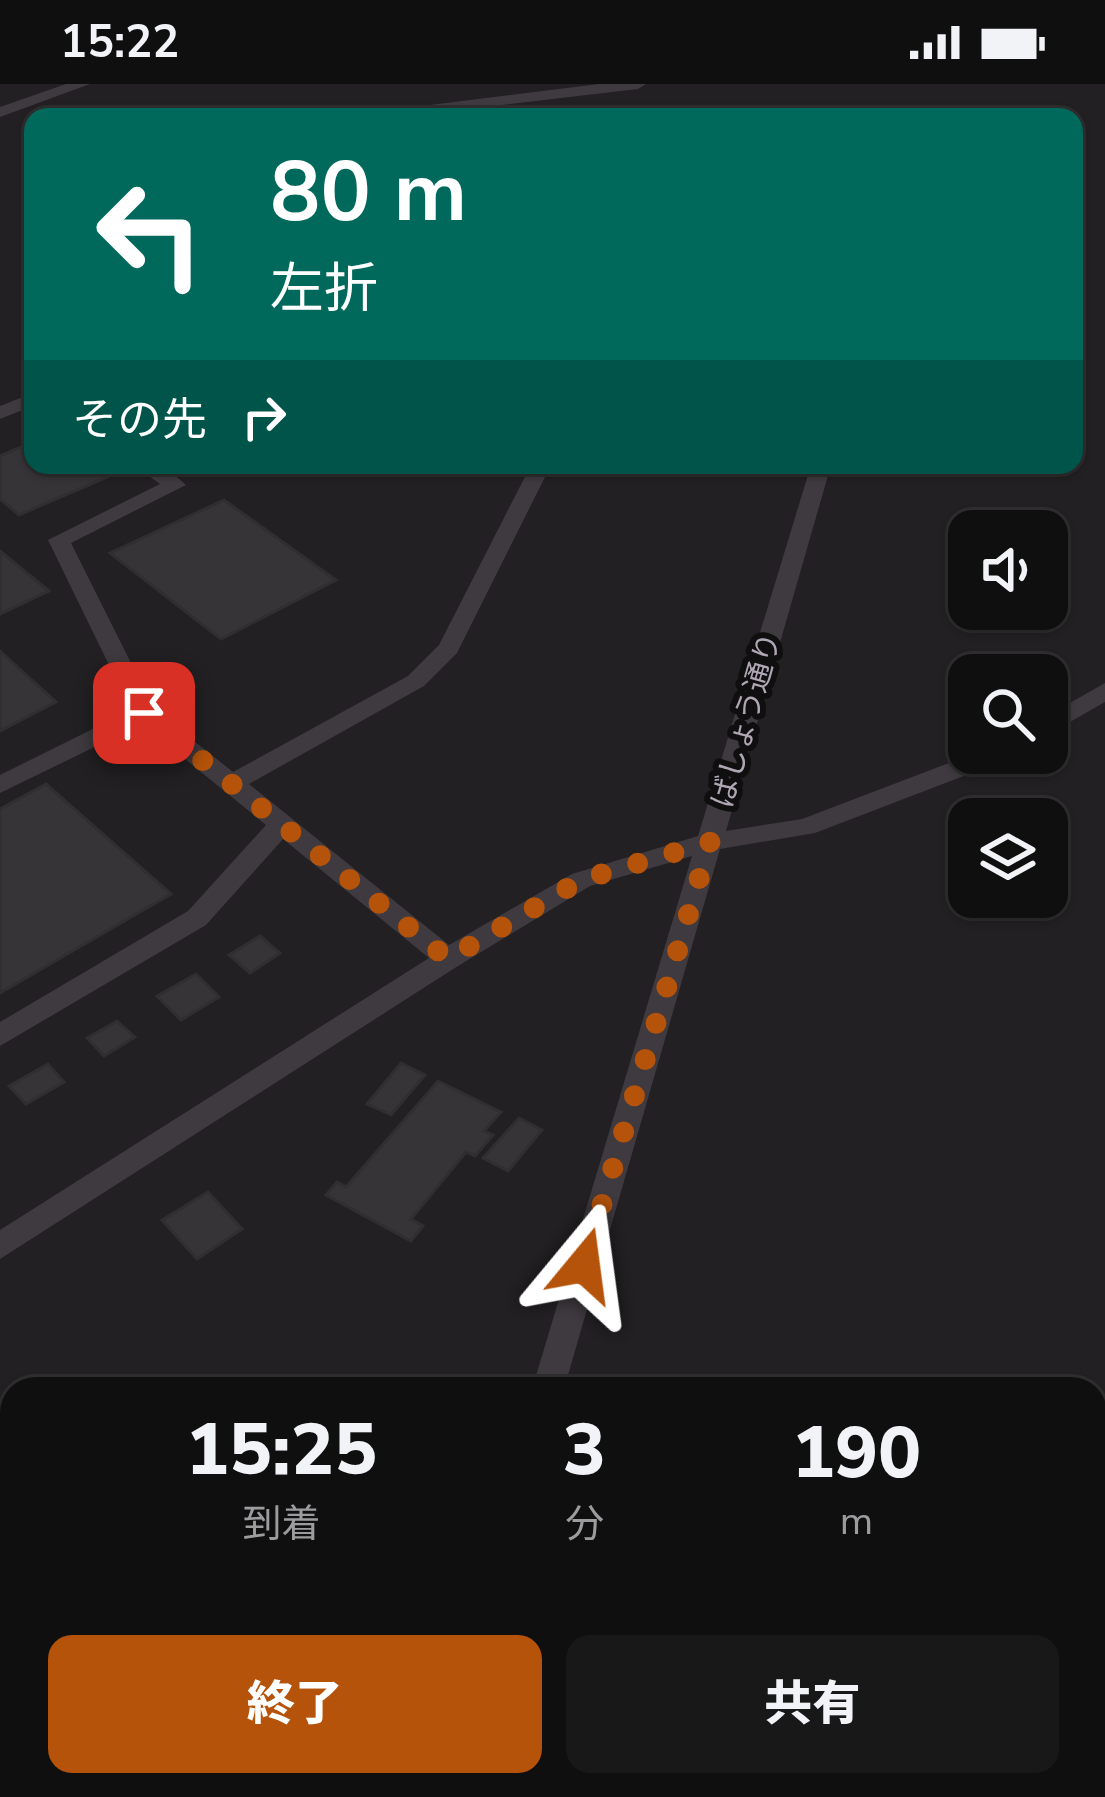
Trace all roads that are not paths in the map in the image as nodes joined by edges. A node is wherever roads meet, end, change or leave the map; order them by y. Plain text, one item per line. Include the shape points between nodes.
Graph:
1 (82, 84) edge
2 (638, 84) edge
3 (446, 108) edge
4 (0, 112) edge
5 (160, 474) edge
6 (536, 474) edge
7 (818, 474) edge
8 (1105, 691) edge
9 (144, 713) junction
10 (1068, 714) edge
11 (948, 773) edge
12 (230, 784) junction
13 (0, 785) edge
14 (280, 826) junction
15 (710, 842) junction
16 (448, 959) junction
17 (0, 1035) edge
18 (0, 1246) edge
19 (552, 1377) edge

1 - 4 lane
2 - 3 lane
5 - 9 lane via 176,485 59,540
6 - 12 lane via 449,647 416,681
7 - 15 lane, ばしょう通り
8 - 10 lane
9 - 12 lane
9 - 13 lane
11 - 15 lane via 806,827
12 - 14 lane
14 - 16 lane
14 - 17 lane via 197,918
15 - 16 lane via 581,880
15 - 19 lane, ばしょう通り
16 - 18 lane

